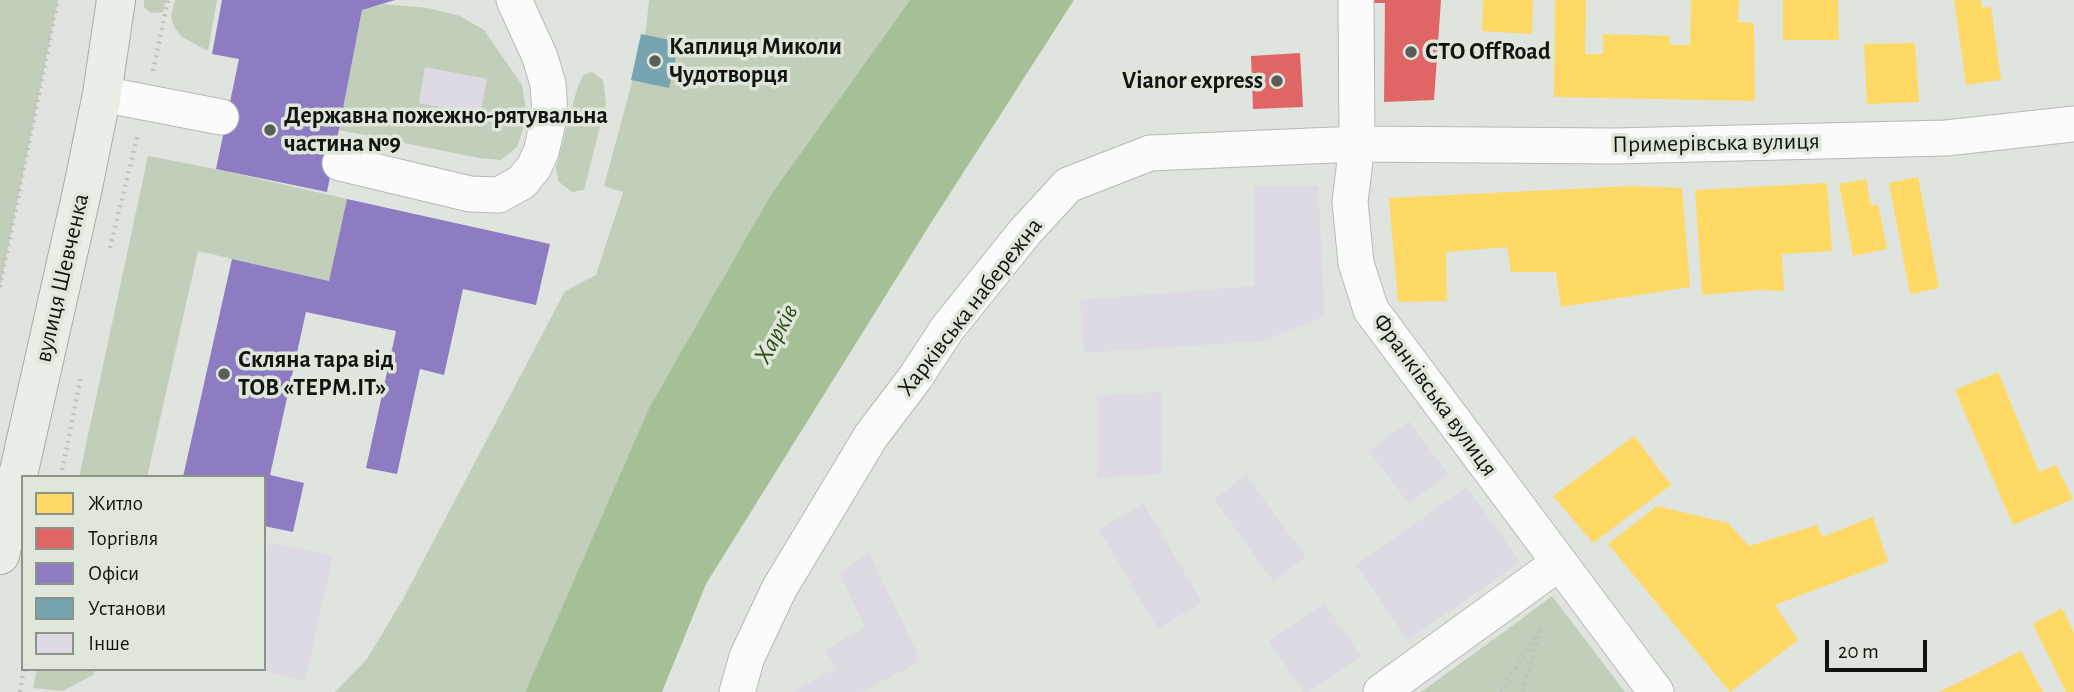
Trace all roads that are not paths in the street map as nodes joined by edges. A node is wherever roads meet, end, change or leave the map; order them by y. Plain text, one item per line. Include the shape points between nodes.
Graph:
1 (116, 0) edge
2 (514, 0) edge
3 (1356, 0) edge
4 (102, 94) junction
5 (221, 117) dead end
6 (2074, 124) edge
7 (1357, 144) junction
8 (340, 163) dead end
9 (0, 555) edge
10 (1559, 563) junction
11 (737, 692) edge
12 (1381, 692) edge
13 (1656, 692) edge

1 - 4 main road, вулиця Шевченка
2 - 8 street via 540,57 550,114 541,152 522,182 499,195 471,194
3 - 7 street, Франківська вулиця
4 - 5 street
4 - 9 main road, вулиця Шевченка
6 - 7 street, Примерівська вулиця via 1946,138 1615,146
7 - 10 street, Франківська вулиця via 1350,202 1356,263 1371,310
7 - 11 street, Харківська набережна via 1150,153 1068,185 947,330 871,436 779,589 747,657
10 - 12 street
10 - 13 street, Франківська вулиця

